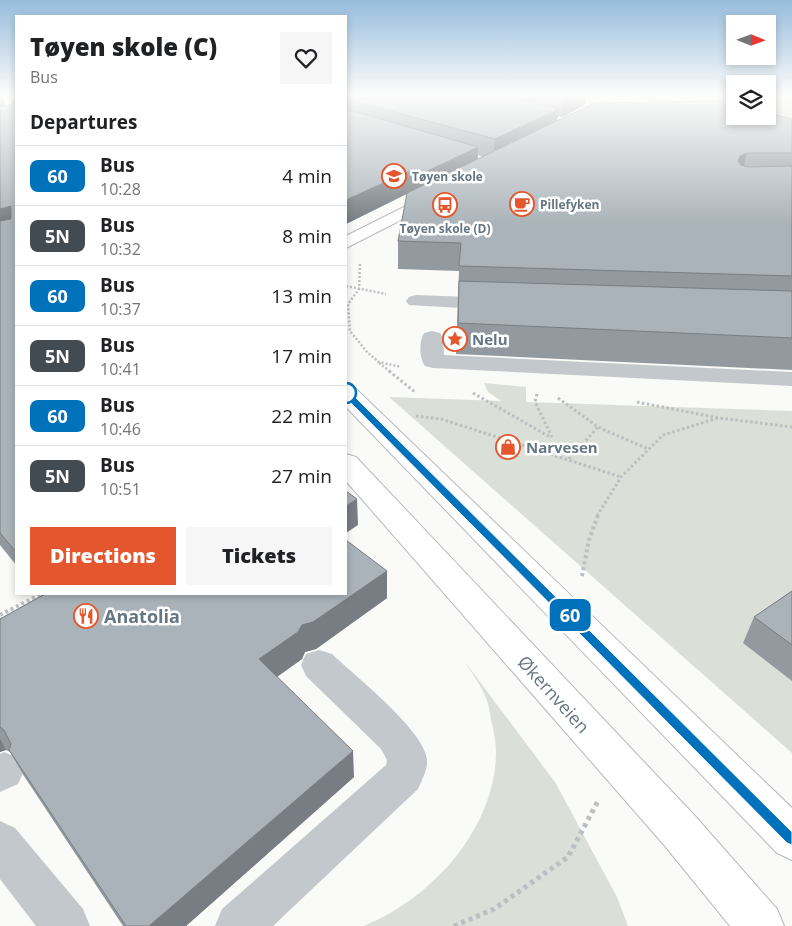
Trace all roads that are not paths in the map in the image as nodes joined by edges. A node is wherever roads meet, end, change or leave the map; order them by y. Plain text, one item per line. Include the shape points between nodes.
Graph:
1 (455, 186) edge
2 (350, 244) edge
3 (416, 301) road end
4 (516, 304) edge
5 (432, 338) dead end
6 (792, 379) edge
7 (347, 394) edge
8 (347, 464) edge
9 (319, 665) dead end
10 (792, 838) edge
11 (0, 843) edge
12 (66, 926) edge
13 (239, 926) edge
14 (760, 926) edge

1 - 2 main road
3 - 4 street
5 - 6 street via 433,361
7 - 10 main road
8 - 14 main road, Økernveien via 680,831
9 - 13 street via 395,737 407,759 404,775
11 - 12 street

